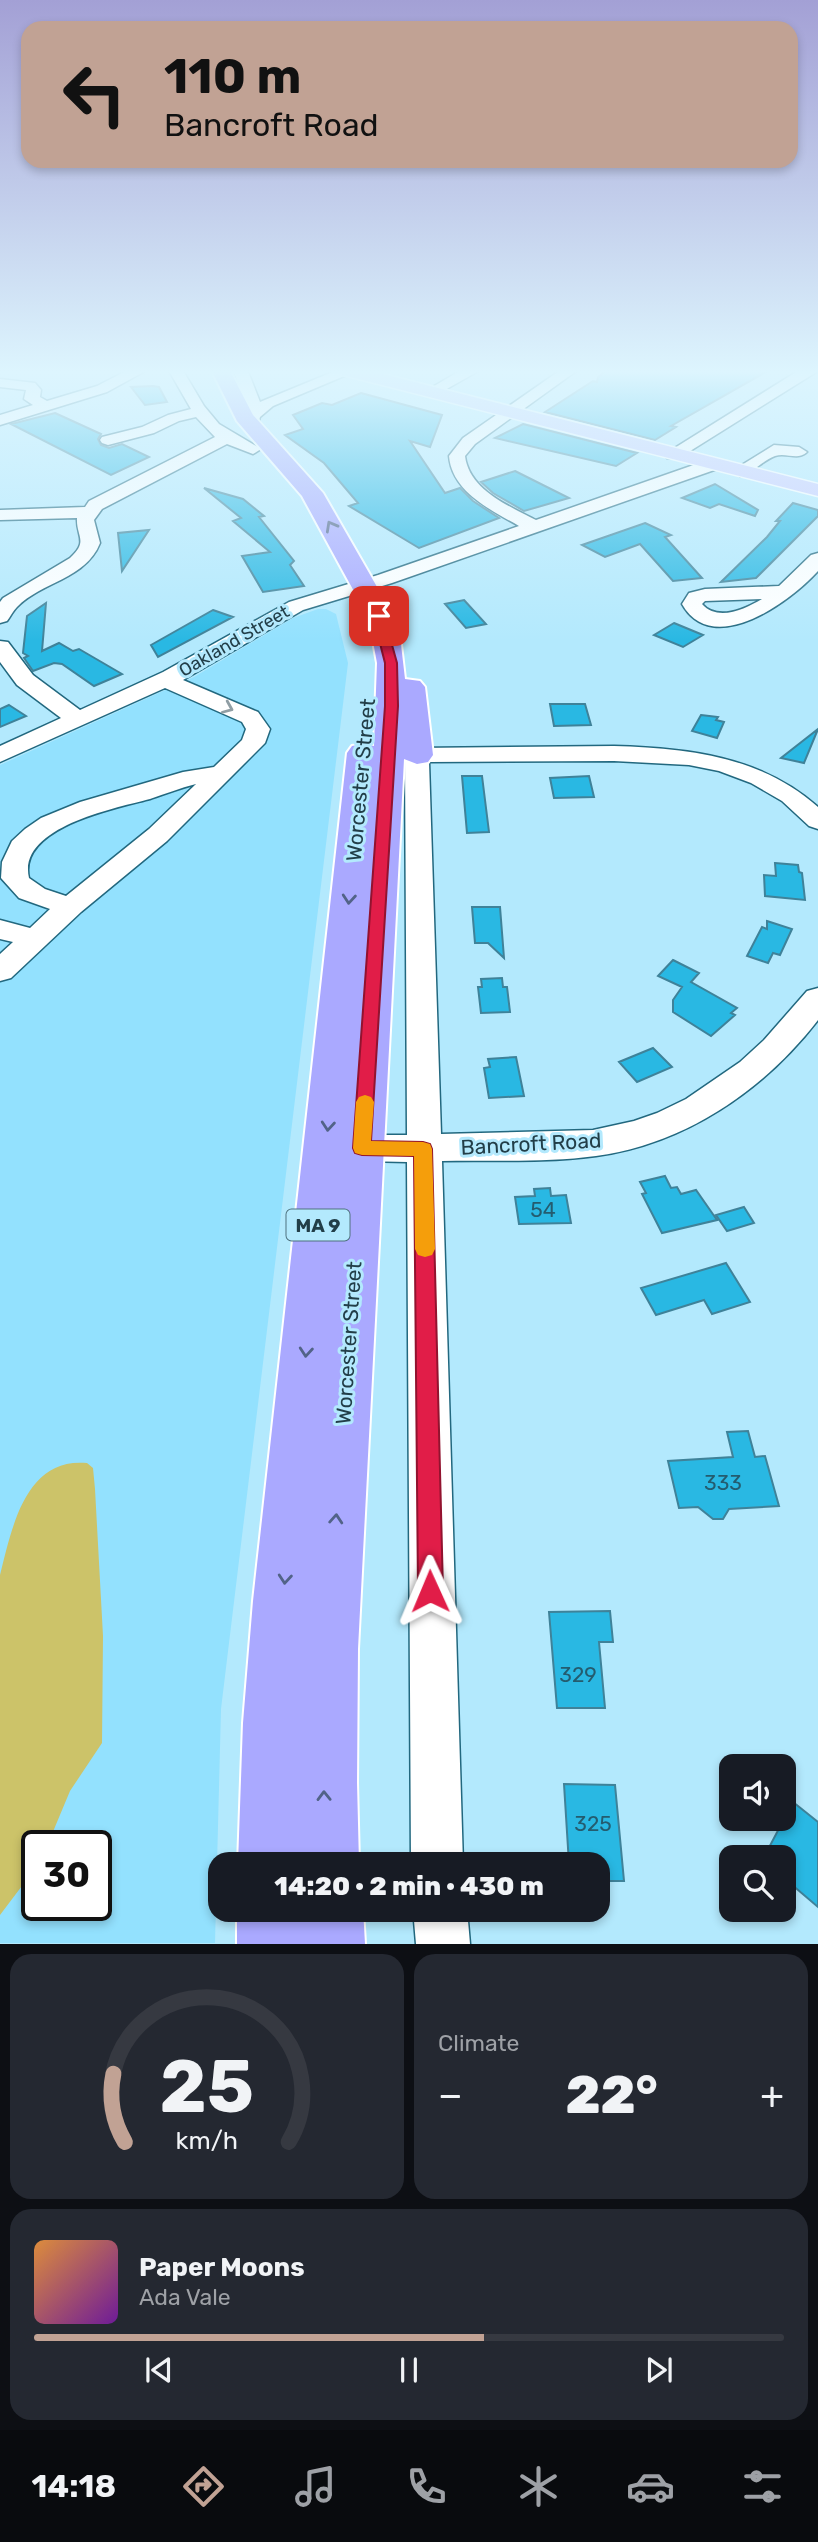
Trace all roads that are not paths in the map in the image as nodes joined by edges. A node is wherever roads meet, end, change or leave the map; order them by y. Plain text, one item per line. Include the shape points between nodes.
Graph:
1 (182, 460) edge
2 (271, 460) edge
3 (457, 460) edge
4 (696, 460) edge
5 (758, 460) edge
6 (714, 464) junction
7 (740, 471) junction
8 (818, 490) edge
9 (89, 512) junction
10 (0, 515) edge
11 (535, 527) junction
12 (818, 559) edge
13 (785, 592) dead end
14 (362, 594) junction
15 (0, 617) edge
16 (0, 648) edge
17 (165, 680) junction
18 (77, 719) junction
19 (0, 755) edge
20 (418, 755) junction
21 (221, 775) junction
22 (807, 797) edge
23 (818, 821) edge
24 (9, 853) edge
25 (71, 906) junction
26 (0, 929) edge
27 (36, 939) junction
28 (0, 971) edge
29 (818, 999) edge
30 (362, 1148) junction
31 (423, 1149) junction
32 (272, 1852) edge
33 (325, 1852) edge
34 (437, 1852) edge
35 (272, 1922) edge
36 (329, 1922) edge
37 (441, 1922) edge
38 (272, 1944) edge
39 (330, 1944) edge
40 (443, 1944) edge

1 - 9 street via 110,496
2 - 14 highway, Worcester Street / MA 9
3 - 11 street via 473,487
4 - 6 main road
5 - 7 street
6 - 7 main road
6 - 11 street, Oakland Street
7 - 8 main road
9 - 10 street
9 - 15 street via 85,523 91,546 83,557 10,602
11 - 14 street, Oakland Street
12 - 13 street
14 - 17 street, Oakland Street via 284,612
14 - 20 highway via 395,643 405,670
14 - 30 highway, Worcester Street / MA 9 via 389,649 391,713
14 -> 32 highway, Worcester Street / MA 9 via 369,690 283,1601
16 - 18 street via 25,680
17 - 18 street, Oakland Street
17 -> 21 street via 250,717 257,725 253,743
18 - 19 street, Oakland Street
20 - 22 street via 668,755 726,767
20 - 31 street
21 - 24 street via 197,777 74,813
21 - 25 street via 158,835
22 - 23 street
24 - 25 street via 17,882 36,895
25 - 27 street
26 - 27 street
27 - 28 street
29 - 31 street, Bancroft Road via 795,1028 741,1079 700,1107 659,1125 582,1144
30 - 31 street, Bancroft Road
33 -> 30 highway, Worcester Street / MA 9 via 328,1649
31 - 34 street
35 - 38 highway
36 - 39 highway
37 - 40 street

